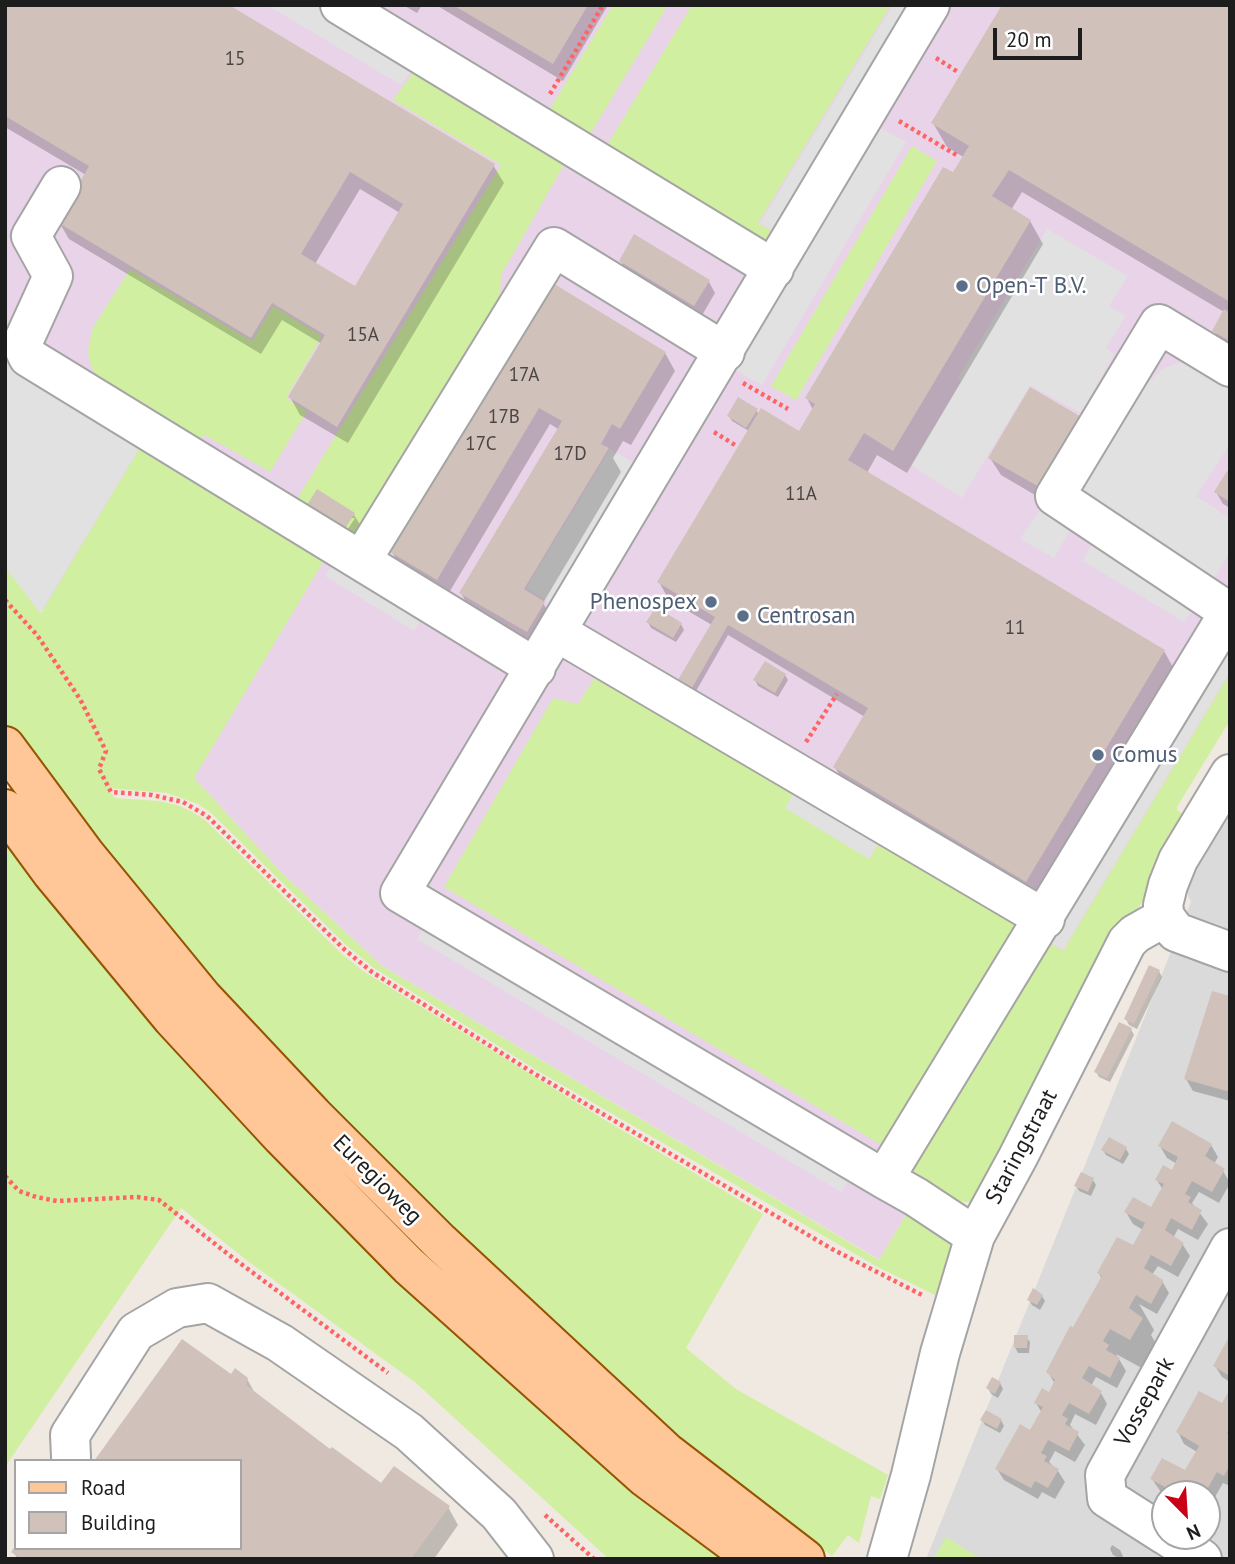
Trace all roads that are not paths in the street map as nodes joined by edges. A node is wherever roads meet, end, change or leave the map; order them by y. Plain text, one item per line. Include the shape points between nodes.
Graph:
1 (340, 5) edge
2 (930, 5) edge
3 (61, 186) dead end
4 (774, 269) junction
5 (720, 359) junction
6 (1230, 367) edge
7 (361, 561) junction
8 (1229, 611) edge
9 (558, 632) junction
10 (536, 667) junction
11 (5, 746) edge
12 (1230, 774) edge
13 (5, 809) edge
14 (1165, 916) junction
15 (1045, 919) junction
16 (1230, 952) edge
17 (884, 1179) junction
18 (975, 1236) junction
19 (1230, 1248) edge
20 (71, 1457) dead end
21 (1151, 1527) edge
22 (534, 1559) edge
23 (755, 1559) edge
24 (805, 1559) edge
25 (887, 1559) edge

1 - 4 street
2 - 4 street
3 - 7 street via 31,236 53,276 22,344 28,357
4 - 5 street
5 - 7 street via 554,247
5 - 9 street
6 - 8 street via 1159,324 1055,496
7 - 10 street
8 - 15 street
9 - 10 street
9 - 15 street
10 - 17 street via 400,893
11 - 24 main road, Euregioweg via 85,854 203,998 323,1125 459,1261 666,1452
12 - 14 street via 1178,860 1166,892
13 - 23 main road, Euregioweg via 172,1018 409,1266 646,1478
14 - 16 street via 1183,937
14 - 18 street, Staringstraat via 1127,942
15 - 17 street
17 - 18 street
18 - 25 street, Staringstraat
19 - 21 street, Vossepark via 1105,1475 1107,1499
20 - 22 street via 70,1435 136,1332 177,1308 208,1303 280,1343 409,1432 499,1514

